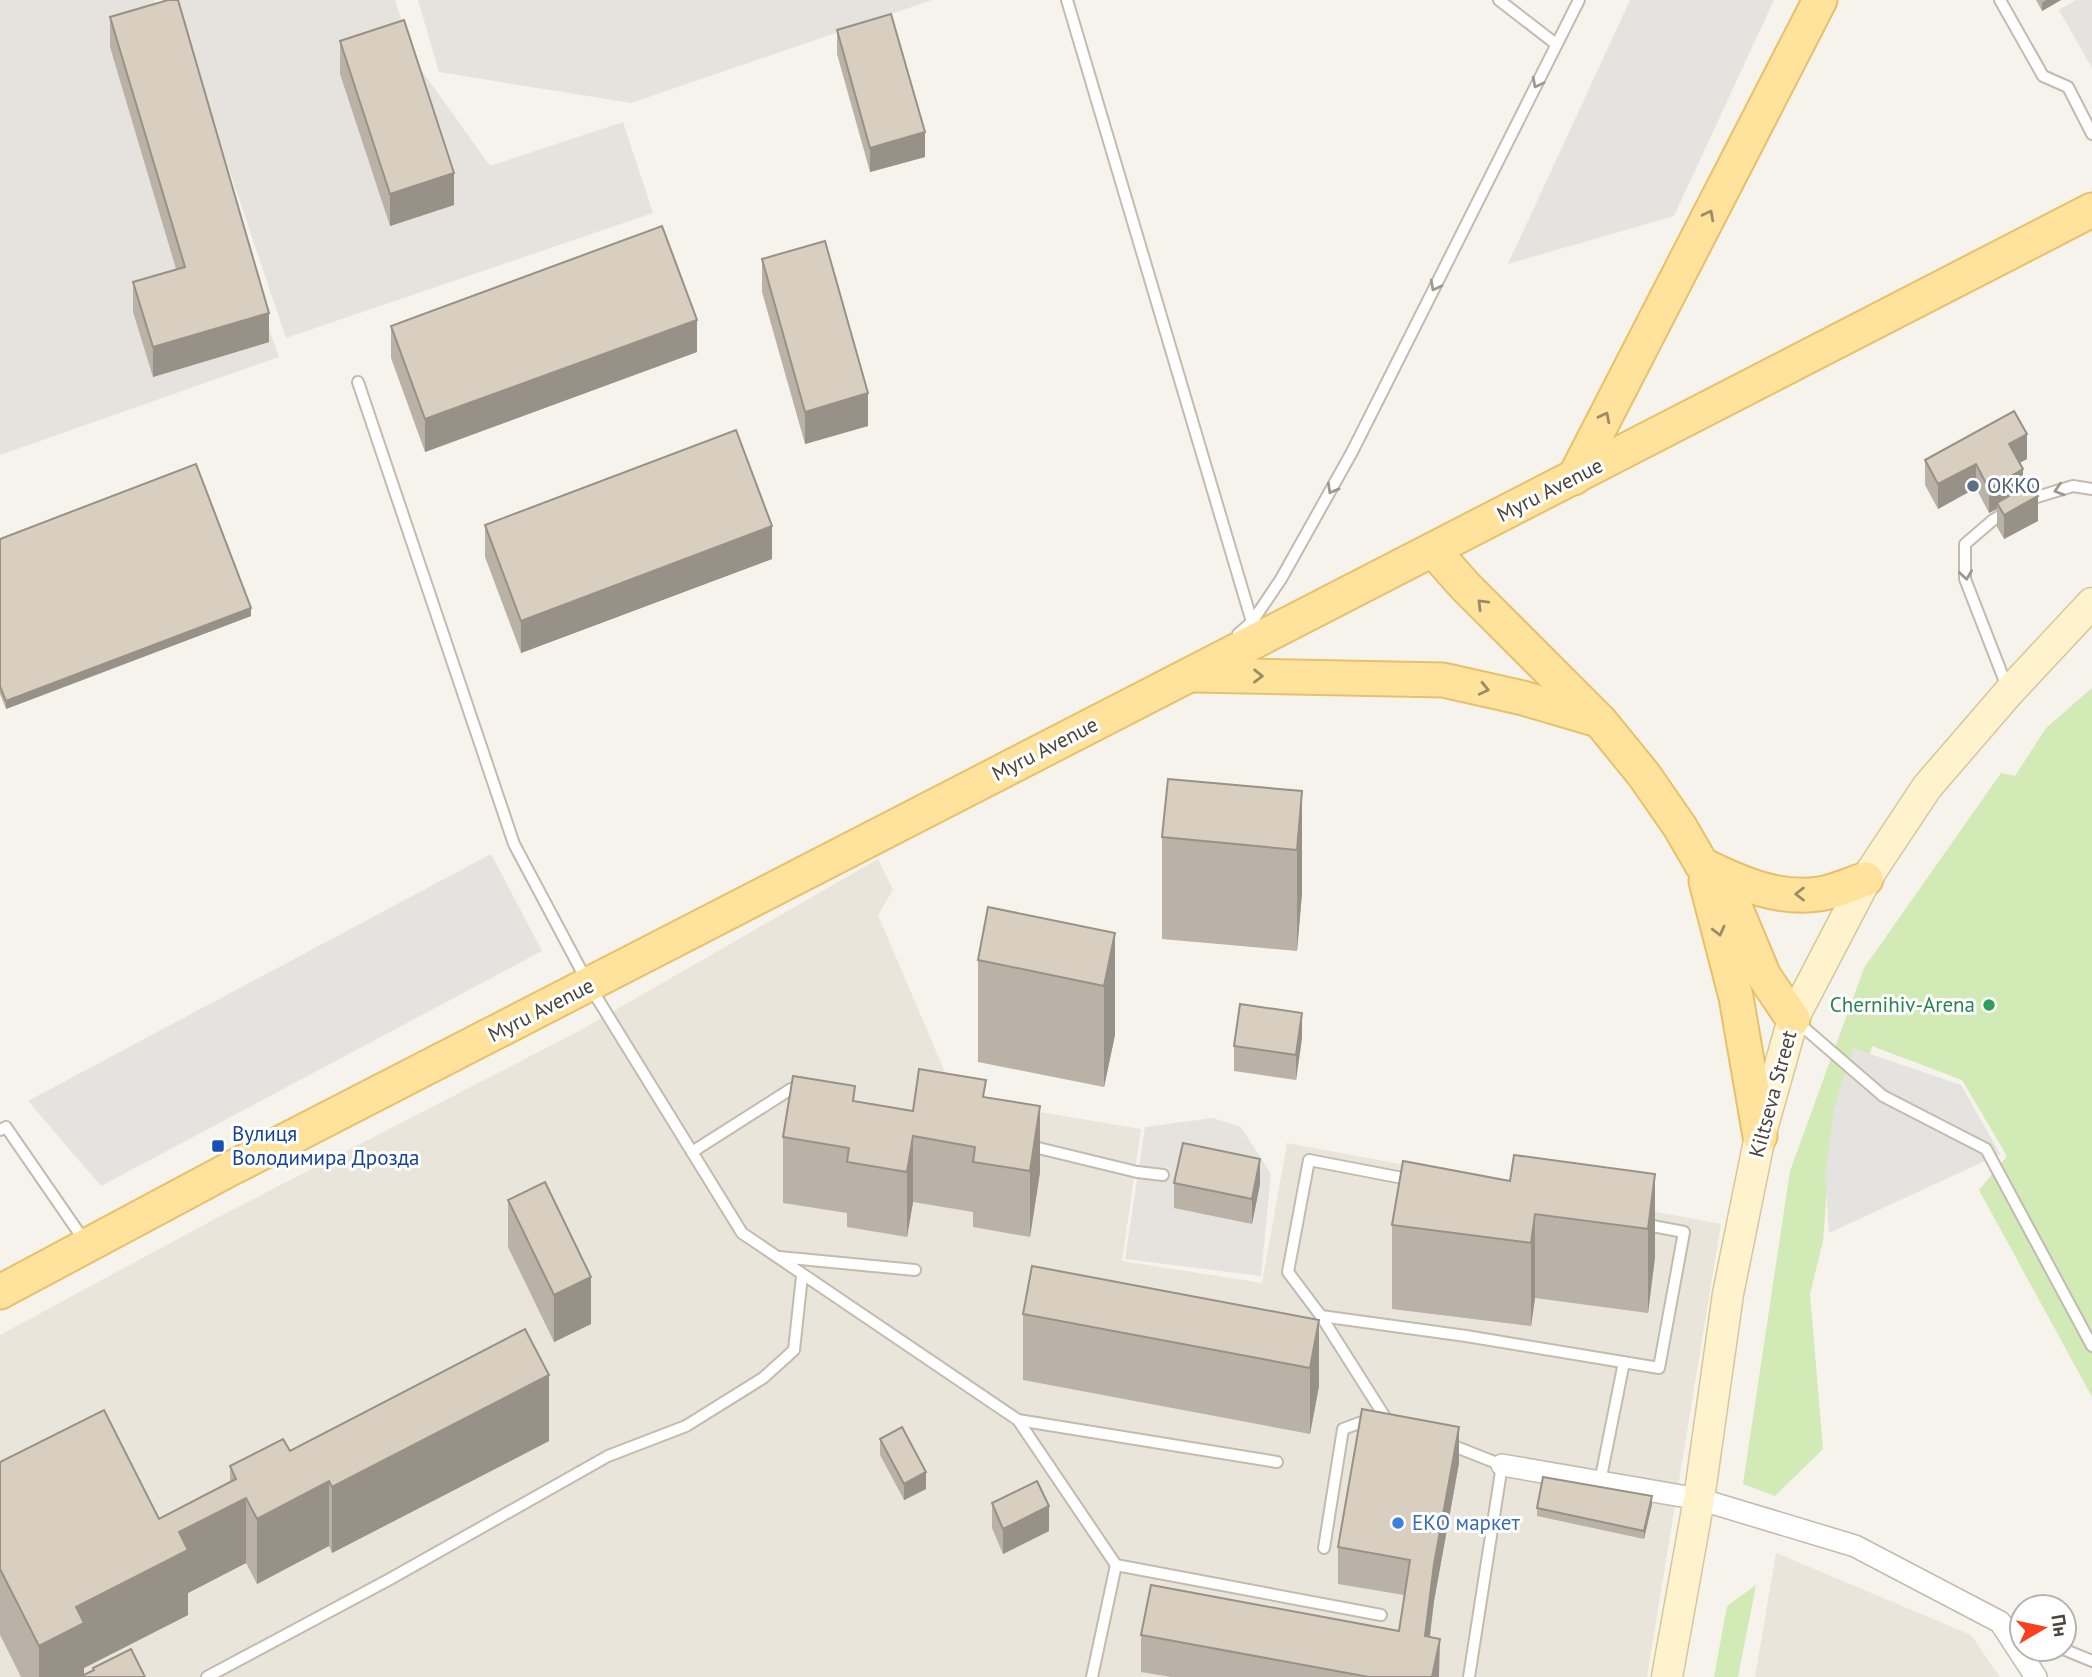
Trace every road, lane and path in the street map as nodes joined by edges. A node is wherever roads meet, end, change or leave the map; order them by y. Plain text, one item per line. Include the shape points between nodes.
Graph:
1 (1067, 0) edge
2 (1499, 0) edge
3 (1579, 0) edge
4 (1820, 0) edge
5 (2000, 0) edge
6 (1556, 44) junction
7 (2092, 134) edge
8 (2092, 210) edge
9 (358, 382) dead end
10 (1574, 478) junction
11 (2092, 489) edge
12 (1433, 550) junction
13 (2092, 603) edge
14 (1252, 622) junction
15 (1190, 674) junction
16 (2010, 692) junction
17 (1600, 721) junction
18 (1702, 865) junction
19 (1866, 878) junction
20 (589, 985) junction
21 (1793, 1019) junction
22 (818, 1095) edge
23 (0, 1130) edge
24 (1759, 1136) junction
25 (1021, 1143) edge
26 (692, 1153) junction
27 (1163, 1175) dead end
28 (1428, 1183) edge
29 (1625, 1221) edge
30 (87, 1245) junction
31 (776, 1257) junction
32 (915, 1270) dead end
33 (802, 1276) junction
34 (0, 1292) edge
35 (1321, 1316) junction
36 (2092, 1346) edge
37 (1624, 1362) junction
38 (1018, 1420) junction
39 (1433, 1439) edge
40 (1277, 1462) dead end
41 (1502, 1465) junction
42 (1600, 1482) junction
43 (1699, 1499) junction
44 (1324, 1548) dead end
45 (1116, 1565) junction
46 (1381, 1615) dead end
47 (2000, 1622) junction
48 (2008, 1626) edge
49 (207, 1677) edge
50 (1092, 1677) edge
51 (1469, 1677) edge
52 (1667, 1677) edge
53 (2036, 1677) edge

1 - 14 lane
2 - 6 lane
3 - 6 lane
10 -> 4 main road
5 - 7 lane via 2043,76 2068,87
6 -> 14 lane via 1352,452
8 - 10 main road, Myru Avenue
9 - 20 lane via 514,844
10 - 12 main road, Myru Avenue
11 -> 16 lane via 2073,486 2027,500 1965,544 1965,579
12 - 15 main road, Myru Avenue
17 -> 12 main road
13 - 16 main road, Kiltseva Street
14 - 15 lane
15 -> 17 main road via 1443,680
15 - 20 main road, Myru Avenue
16 - 19 main road, Kiltseva Street via 1927,788
17 - 18 main road via 1644,775
19 -> 18 main road via 1819,894 1781,894 1741,884
18 - 21 main road via 1736,909 1764,976
18 -> 24 main road via 1736,997
19 - 21 main road, Kiltseva Street
20 - 26 lane
20 - 30 main road, Myru Avenue
21 - 24 main road, Kiltseva Street
21 - 36 lane via 1883,1096 1986,1149
22 - 26 lane via 791,1088
23 - 30 lane via 6,1127
24 - 43 main road, Kiltseva Street via 1728,1294
25 - 27 lane
26 - 31 lane via 742,1233
28 - 35 lane via 1309,1160 1288,1272
29 - 37 lane via 1684,1233 1659,1368
30 - 34 main road, Myru Avenue
31 - 32 lane
31 - 33 lane
33 - 38 lane
33 - 49 lane via 794,1350 763,1378 686,1426 608,1456
35 - 37 lane
35 - 44 lane via 1396,1429 1362,1422 1343,1429
37 - 42 lane
38 - 40 lane
38 - 45 lane
39 - 41 lane
41 - 42 street
41 - 51 lane
42 - 43 street
43 - 47 street via 1856,1546
43 - 52 main road, Kiltseva Street
45 - 46 lane
45 - 50 lane
47 - 48 lane
47 - 53 street

